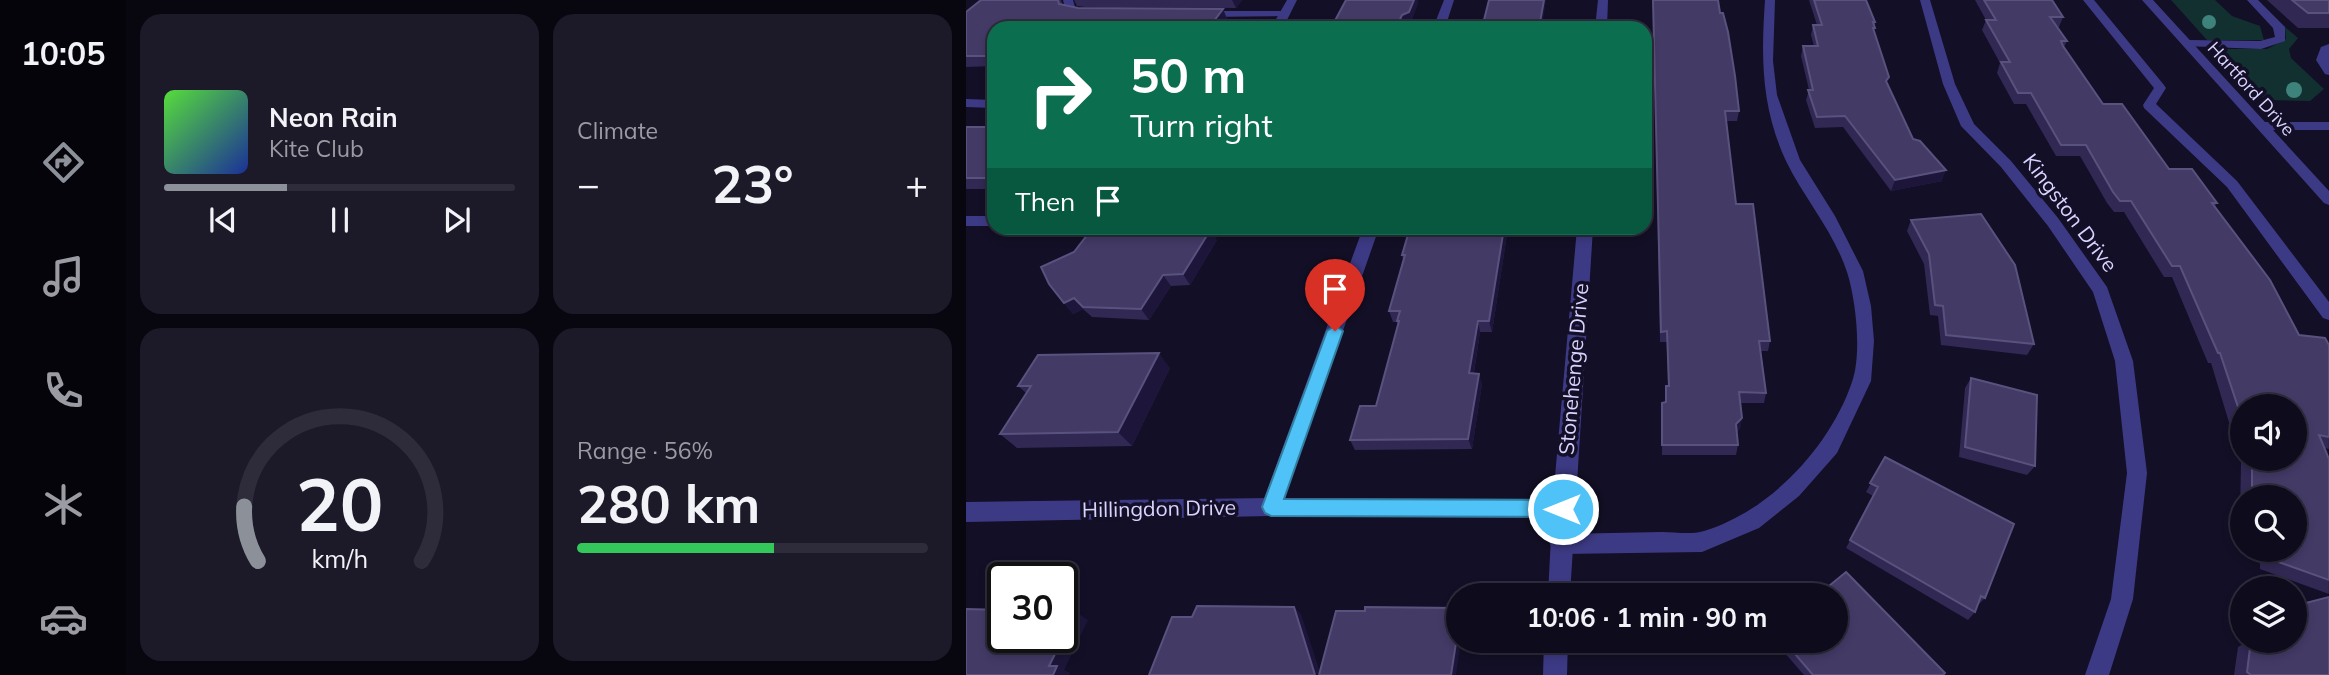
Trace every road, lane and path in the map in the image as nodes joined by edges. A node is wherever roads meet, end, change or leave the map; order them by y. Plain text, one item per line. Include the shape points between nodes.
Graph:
1 (1068, 0) edge
2 (1292, 0) edge
3 (1449, 0) edge
4 (1603, 0) edge
5 (1770, 0) edge
6 (1925, 0) edge
7 (2088, 0) edge
8 (2147, 0) edge
9 (2252, 0) edge
10 (1098, 13) edge
11 (1195, 14) edge
12 (1284, 15) junction
13 (1281, 21) edge
14 (1442, 21) edge
15 (1602, 21) edge
16 (2188, 44) junction
17 (2329, 48) edge
18 (2329, 71) edge
19 (966, 103) edge
20 (987, 104) edge
21 (2261, 126) junction
22 (2329, 126) edge
23 (2329, 200) edge
24 (987, 220) edge
25 (966, 221) edge
26 (1368, 235) edge
27 (1584, 235) edge
28 (2329, 314) edge
29 (1271, 507) junction
30 (1563, 509) junction
31 (966, 512) edge
32 (1561, 544) junction
33 (1559, 583) edge
34 (1556, 653) edge
35 (1555, 675) edge
36 (2097, 675) edge

1 - 10 street via 1070,10
2 - 12 street
3 - 14 street
4 - 15 street
5 - 32 street via 1767,61 1771,95 1793,160 1855,271 1863,306 1862,381 1830,447 1792,490 1752,521 1703,542
6 - 36 street, Kingston Drive via 1949,84 1968,126 2053,222 2101,291 2124,361 2137,473 2123,599
7 - 28 street via 2160,88 2149,105 2232,184
8 - 16 street, Hartford Drive
9 - 16 street via 2279,27 2281,39 2262,45
11 - 12 street
12 - 13 street
16 - 21 street, Hartford Drive
17 - 18 street via 2322,60
19 - 20 street
21 - 22 street
21 - 23 street, Hartford Drive
24 - 25 street
26 - 29 street
27 - 30 street, Stonehenge Drive
29 - 30 street, Hillingdon Drive
29 - 31 street, Hillingdon Drive
30 - 32 street, Stonehenge Drive
32 - 33 street, Stonehenge Drive
34 - 35 street

